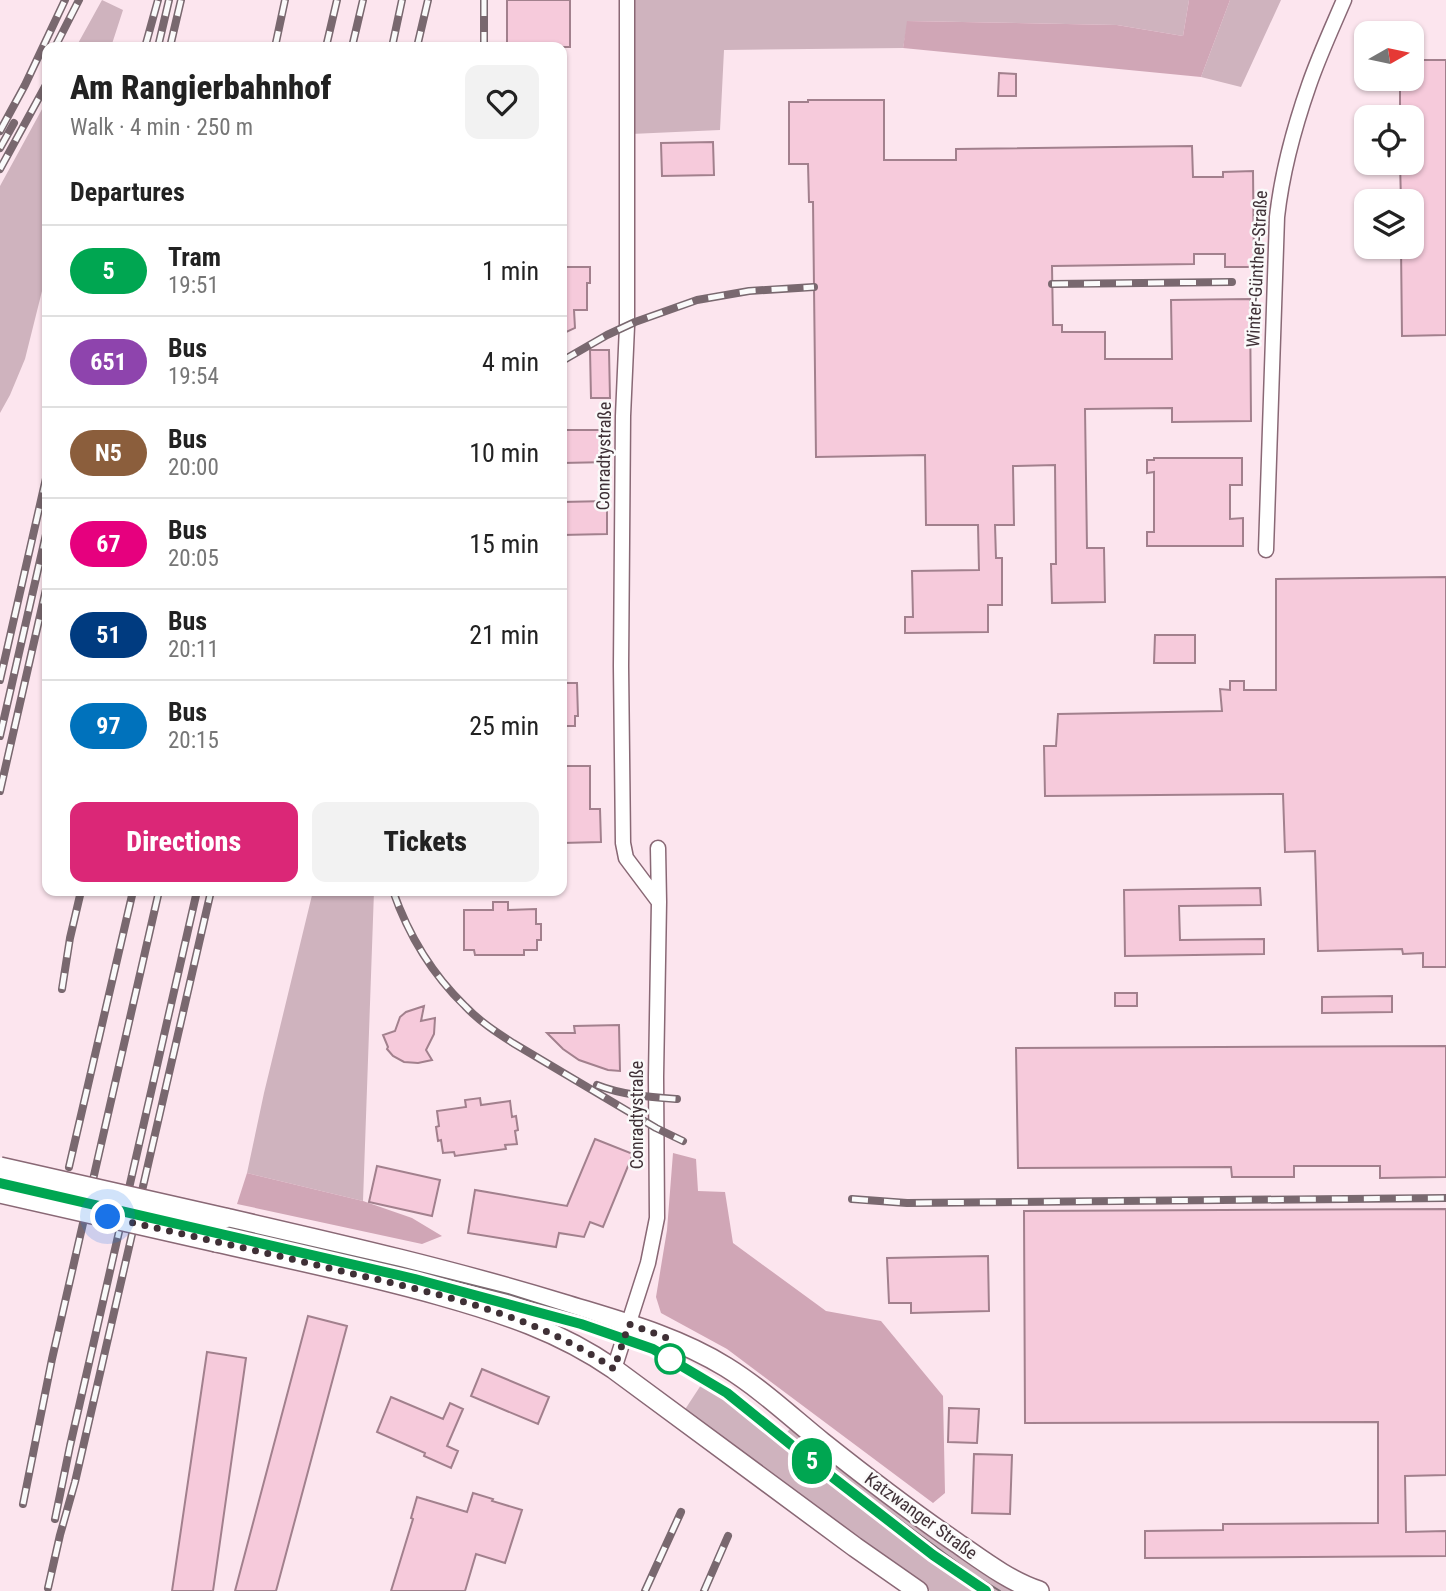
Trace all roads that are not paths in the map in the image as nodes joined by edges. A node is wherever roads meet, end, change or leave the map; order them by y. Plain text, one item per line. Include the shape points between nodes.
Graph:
1 (627, 0) edge
2 (1344, 0) edge
3 (1266, 550) dead end
4 (657, 848) dead end
5 (659, 902) junction
6 (0, 1167) edge
7 (0, 1193) edge
8 (629, 1324) junction
9 (614, 1369) junction
10 (918, 1591) edge
11 (1039, 1591) edge

1 - 5 street, Conradtystraße via 623,843 626,858
2 - 3 street, Winter-Günther-Straße via 1310,83 1281,184
4 - 5 street, Conradtystraße
5 - 8 street, Conradtystraße via 657,1218
6 - 8 main road, Katzwanger Straße, bridge via 428,1266
7 - 9 main road, bridge via 394,1283 479,1307 565,1339
8 - 9 street, Conradtystraße
8 - 11 main road, Katzwanger Straße via 726,1367 910,1510 992,1567
9 - 10 main road

